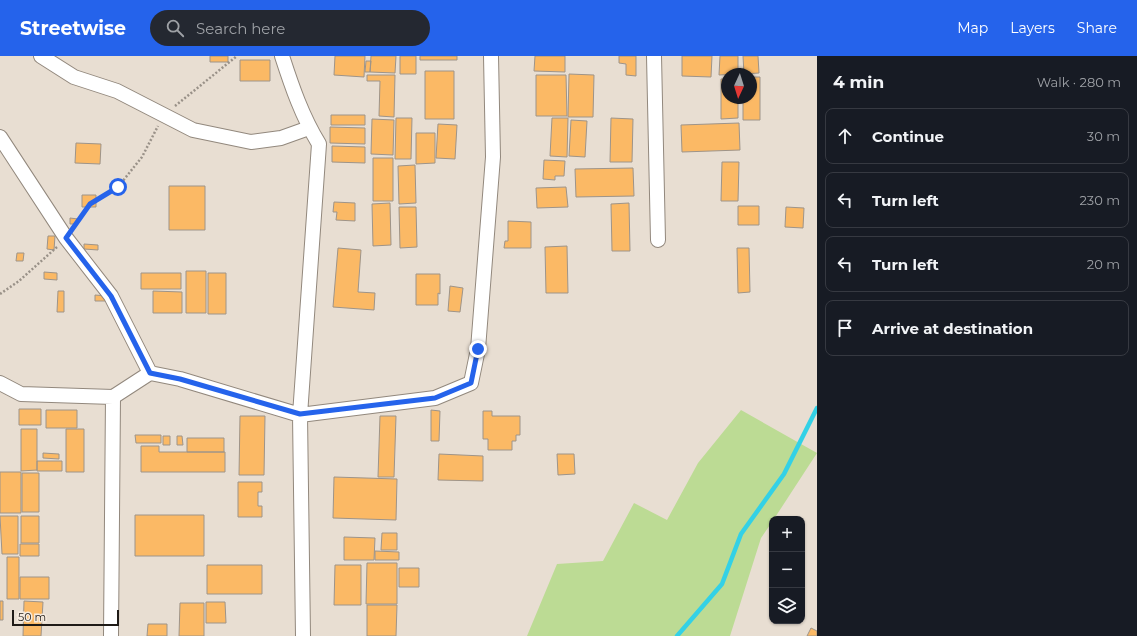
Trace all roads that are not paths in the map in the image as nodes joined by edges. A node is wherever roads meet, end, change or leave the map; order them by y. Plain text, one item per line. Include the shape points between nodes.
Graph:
1 (41, 56) edge
2 (282, 56) edge
3 (491, 56) edge
4 (654, 56) edge
5 (309, 128) junction
6 (0, 137) edge
7 (658, 240) dead end
8 (150, 373) junction
9 (0, 383) edge
10 (113, 397) junction
11 (300, 414) junction
12 (111, 636) edge
13 (303, 636) edge

1 - 5 street via 74,76 117,91 193,130 251,142 281,138
2 - 5 street
3 - 11 street via 493,157 478,349 471,383 435,398
4 - 7 street
5 - 11 street via 319,144
6 - 8 street via 66,238 111,296
8 - 10 street
8 - 11 street via 180,379
9 - 10 street via 21,394
10 - 12 street
11 - 13 street

